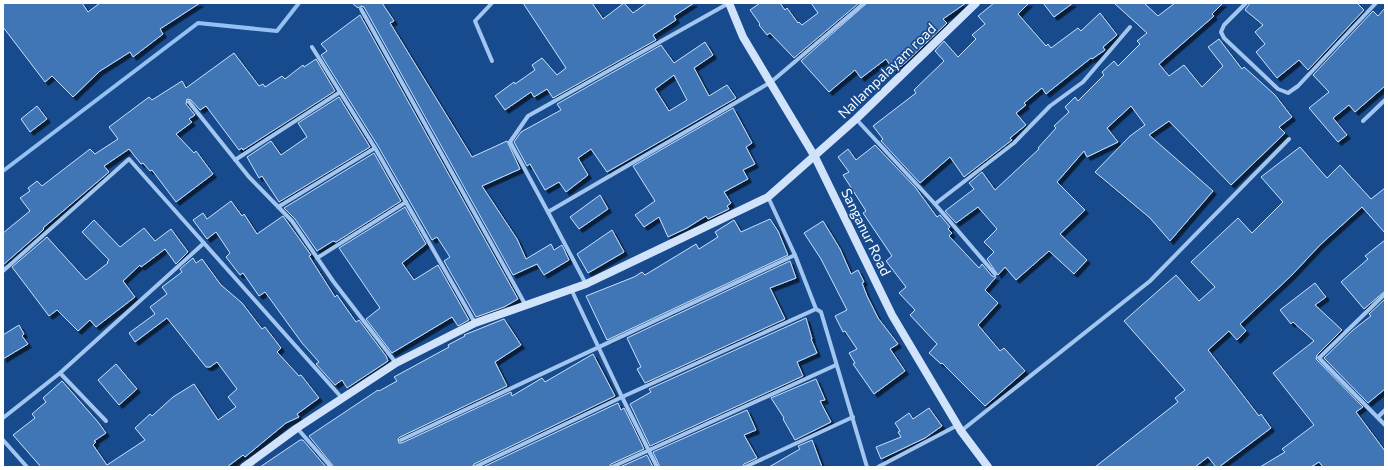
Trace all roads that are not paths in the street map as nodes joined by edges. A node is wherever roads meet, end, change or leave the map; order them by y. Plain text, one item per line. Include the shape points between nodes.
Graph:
1 (492, 3) edge
2 (729, 3) edge
3 (864, 3) edge
4 (976, 3) edge
5 (1246, 3) edge
6 (1376, 3) edge
7 (361, 9) dead end
8 (1130, 28) dead end
9 (312, 47) dead end
10 (492, 61) dead end
11 (771, 82) junction
12 (340, 92) junction
13 (1385, 100) edge
14 (189, 102) dead end
15 (856, 119) junction
16 (1363, 121) dead end
17 (1289, 139) dead end
18 (374, 148) junction
19 (815, 157) junction
20 (235, 160) junction
21 (768, 197) junction
22 (406, 202) junction
23 (935, 204) junction
24 (278, 207) junction
25 (548, 212) junction
26 (204, 243) junction
27 (795, 256) junction
28 (317, 258) junction
29 (3, 271) edge
30 (995, 274) dead end
31 (586, 284) junction
32 (571, 288) junction
33 (1385, 294) edge
34 (525, 304) junction
35 (816, 309) junction
36 (475, 323) junction
37 (598, 346) junction
38 (396, 363) junction
39 (836, 365) junction
40 (60, 373) junction
41 (622, 397) junction
42 (342, 399) junction
43 (1385, 410) edge
44 (853, 417) junction
45 (1378, 417) junction
46 (3, 418) edge
47 (106, 421) dead end
48 (1385, 424) edge
49 (297, 428) junction
50 (960, 428) junction
51 (3, 440) edge
52 (401, 440) dead end
53 (649, 449) junction
54 (27, 467) edge
55 (244, 467) edge
56 (331, 467) edge
57 (475, 467) edge
58 (612, 467) edge
59 (657, 467) edge
60 (745, 467) edge
61 (867, 467) edge
62 (878, 467) edge
63 (988, 467) edge

1 - 10 street via 475,21
2 - 11 street, Sanganur Road via 744,37
2 - 25 street via 528,116 510,142
3 - 11 street
4 - 15 street, Nallampalayam road
5 - 6 street via 1224,25 1221,32 1224,38 1278,89 1288,93 1298,86
7 - 34 street
8 - 23 street via 1083,82 1050,106 1014,143
9 - 12 street
11 - 19 street, Sanganur Road
11 - 25 street
12 - 18 street
12 - 20 street
13 - 16 street
14 - 20 street
15 - 19 street, Nallampalayam road
15 - 23 street
17 - 50 street via 1150,281
18 - 22 street
18 - 24 street
19 - 21 street, Nallampalayam road
19 - 50 street, Sanganur Road via 892,315
20 - 24 street
21 - 27 street
21 - 31 street, Nallampalayam road
22 - 28 street
22 - 36 street
23 - 30 street
24 - 28 street via 292,222
25 - 31 street
26 - 29 street via 129,160
26 - 40 street
26 - 42 street
27 - 35 street
27 - 37 street
28 - 38 street
31 - 32 street, Nallampalayam road
32 - 34 street, Nallampalayam road
32 - 37 street
33 - 45 street via 1319,358
34 - 36 street, Nallampalayam road
35 - 39 street via 821,312
35 - 41 street
36 - 38 street, Nallampalayam road
37 - 41 street
37 - 52 street
38 - 42 street, Nallampalayam road
39 - 44 street
39 - 53 street
40 - 46 street
40 - 47 street
41 - 53 street
41 - 57 street
42 - 49 street, Nallampalayam road
43 - 45 street
44 - 60 street
44 - 61 street
45 - 48 street
49 - 55 street, Nallampalayam road
49 - 56 street
50 - 62 street
50 - 63 street, Sanganur Road
51 - 54 street
53 - 58 street
53 - 59 street

